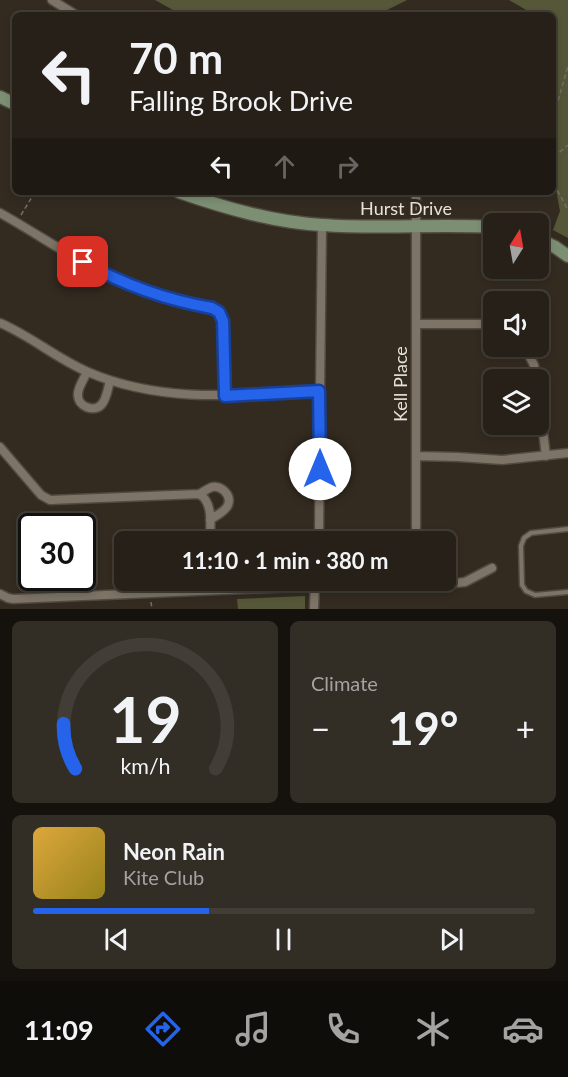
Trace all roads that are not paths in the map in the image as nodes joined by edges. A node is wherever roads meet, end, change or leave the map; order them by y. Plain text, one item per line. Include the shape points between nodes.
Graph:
1 (52, 0) edge
2 (71, 12) edge
3 (188, 195) edge
4 (416, 195) edge
5 (0, 213) edge
6 (322, 225) junction
7 (416, 226) junction
8 (483, 227) edge
9 (549, 244) edge
10 (568, 256) edge
11 (0, 324) edge
12 (416, 324) junction
13 (483, 324) edge
14 (87, 372) junction
15 (110, 381) junction
16 (319, 391) junction
17 (225, 396) junction
18 (543, 435) edge
19 (0, 447) edge
20 (568, 453) edge
21 (416, 456) junction
22 (546, 456) junction
23 (199, 494) junction
24 (210, 520) junction
25 (568, 529) edge
26 (210, 531) edge
27 (319, 531) edge
28 (416, 531) edge
29 (492, 568) dead end
30 (456, 583) edge
31 (127, 591) edge
32 (315, 591) edge
33 (568, 592) edge
34 (0, 594) edge
35 (314, 609) edge

1 - 2 street
3 - 6 street, Hurst Drive via 237,211
4 - 7 street, Kell Place
5 - 17 street via 106,275 167,299 219,312 223,321
6 - 7 street, Hurst Drive
6 - 16 street
7 - 8 street, Hurst Drive
7 - 12 street, Kell Place
9 - 10 street
11 - 14 street
12 - 13 street
12 - 21 street, Kell Place
14 - 15 street
14 - 15 street via 78,393 85,407 91,409 103,403
15 - 17 street via 161,393
16 - 17 street
16 - 27 street
18 - 22 street
19 - 23 street via 41,495 50,500
20 - 22 street
21 - 22 street via 502,460
21 - 28 street, Kell Place
23 - 24 street via 208,503
23 - 24 street via 214,487 227,494 225,509
24 - 26 street
25 - 33 lane via 531,533 520,546 522,585 526,591 535,595
29 - 30 street
31 - 34 street via 13,599
32 - 35 street

